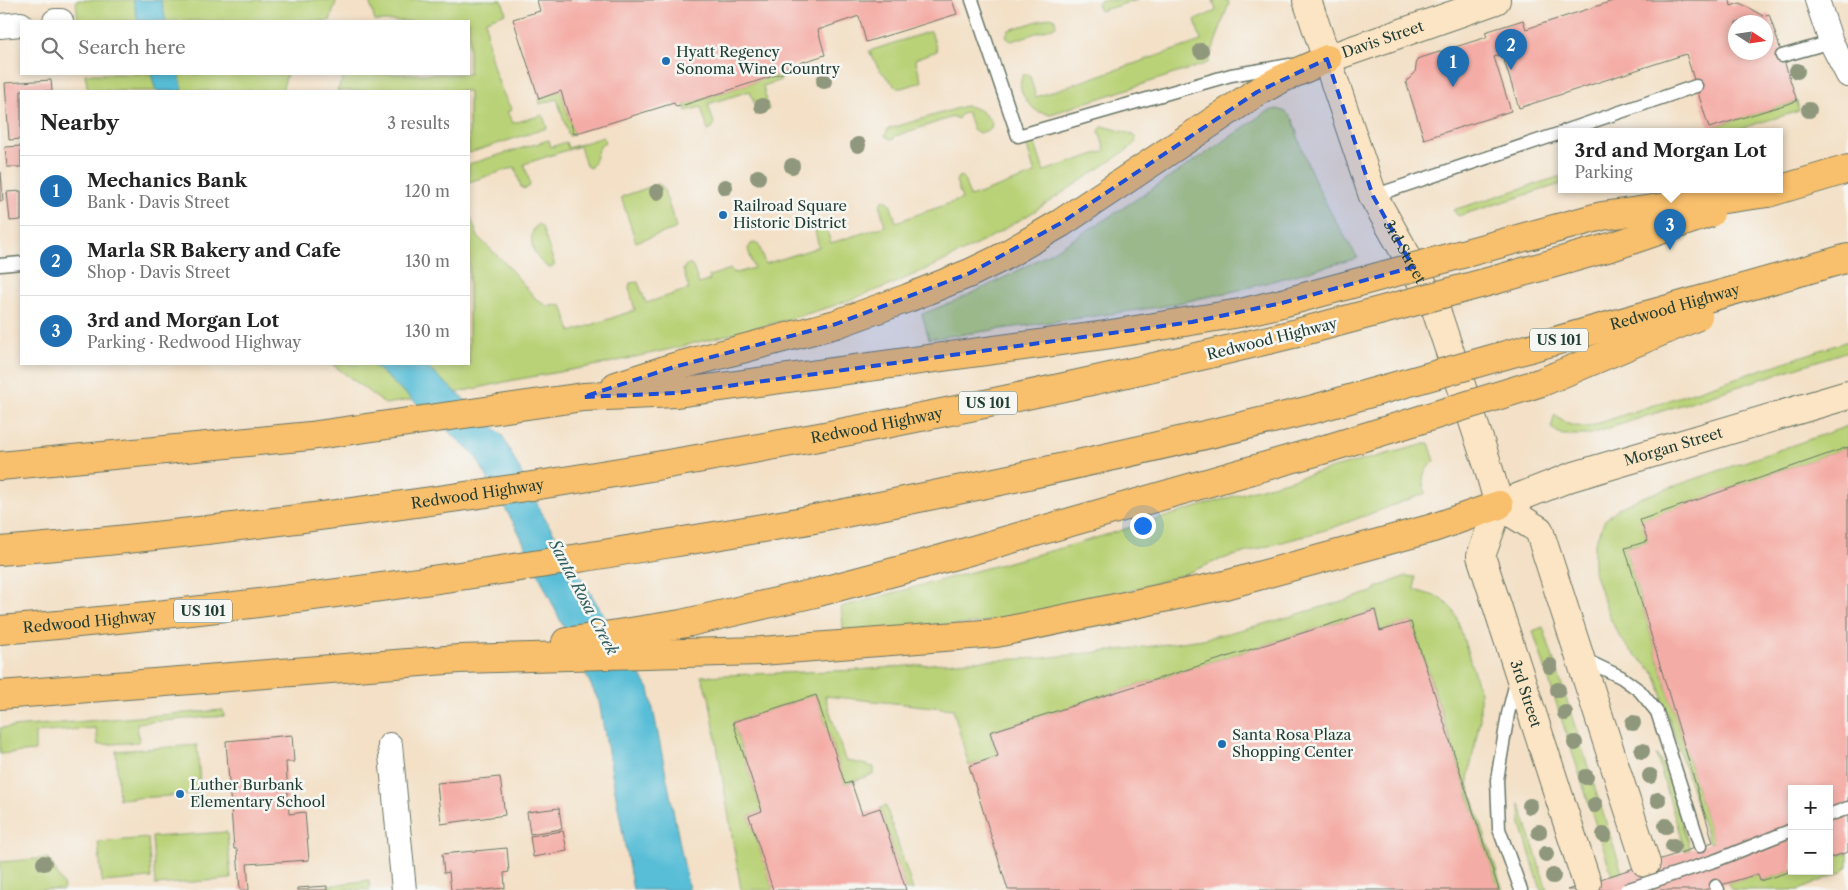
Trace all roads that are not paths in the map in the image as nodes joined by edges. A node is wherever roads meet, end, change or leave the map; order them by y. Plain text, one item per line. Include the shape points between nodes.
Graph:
1 (972, 0) edge
2 (1307, 0) edge
3 (1496, 0) edge
4 (1818, 0) edge
5 (20, 24) edge
6 (0, 26) edge
7 (1831, 42) junction
8 (1782, 56) dead end
9 (1327, 59) junction
10 (1848, 76) edge
11 (1696, 86) dead end
12 (1574, 128) edge
13 (1558, 134) edge
14 (1848, 169) edge
15 (1783, 188) edge
16 (1768, 193) joint
17 (1373, 196) junction
18 (1848, 258) edge
19 (20, 263) edge
20 (0, 265) edge
21 (1803, 271) junction
22 (1848, 395) edge
23 (583, 397) junction
24 (0, 466) edge
25 (1499, 505) junction
26 (0, 551) edge
27 (0, 630) edge
28 (1580, 657) junction
29 (459, 659) junction
30 (1518, 672) junction
31 (0, 695) edge
32 (390, 745) dead end
33 (1848, 808) edge
34 (1833, 814) edge
35 (1788, 832) edge
36 (1700, 846) dead end
37 (1646, 863) dead end
38 (1587, 883) dead end
39 (404, 890) edge
40 (1521, 890) edge
41 (1626, 890) edge

1 - 9 lane via 1018,136 1231,75
2 - 9 main road, 3rd Street
3 - 9 main road, Davis Street
4 - 7 street
5 - 6 street
7 - 8 lane
7 - 10 street
9 - 17 main road, 3rd Street
9 - 23 highway via 1257,92 1061,223 970,273 836,324 674,367
11 - 12 lane
13 - 17 lane
14 - 15 highway, Redwood Highway / US 101
16 - 23 highway, bridge via 1602,216 1221,317 686,391
16 - 26 highway, Redwood Highway / US 101, bridge via 1614,246 1292,334 1170,365 862,430 681,463 354,512
17 - 25 main road, 3rd Street via 1434,304
18 - 21 highway, Redwood Highway / US 101
19 - 20 lane
21 - 27 highway, Redwood Highway / US 101, bridge via 1314,409 1018,478 826,517 405,585 119,620
21 - 29 highway, bridge via 1542,382 1329,448 941,560 759,606 672,626
22 - 25 main road, Morgan Street via 1571,477
23 - 24 highway via 310,436
25 - 28 main road via 1539,530
25 - 29 highway via 1433,528 1224,585 996,633 761,651
25 - 30 main road, 3rd Street via 1481,556
28 - 36 lane via 1621,677 1640,691 1657,712
28 - 37 main road
29 - 31 highway
30 - 38 main road, 3rd Street
30 - 40 lane via 1497,780 1500,829
32 - 39 street
33 - 34 lane
35 - 41 lane, bridge via 1717,860

